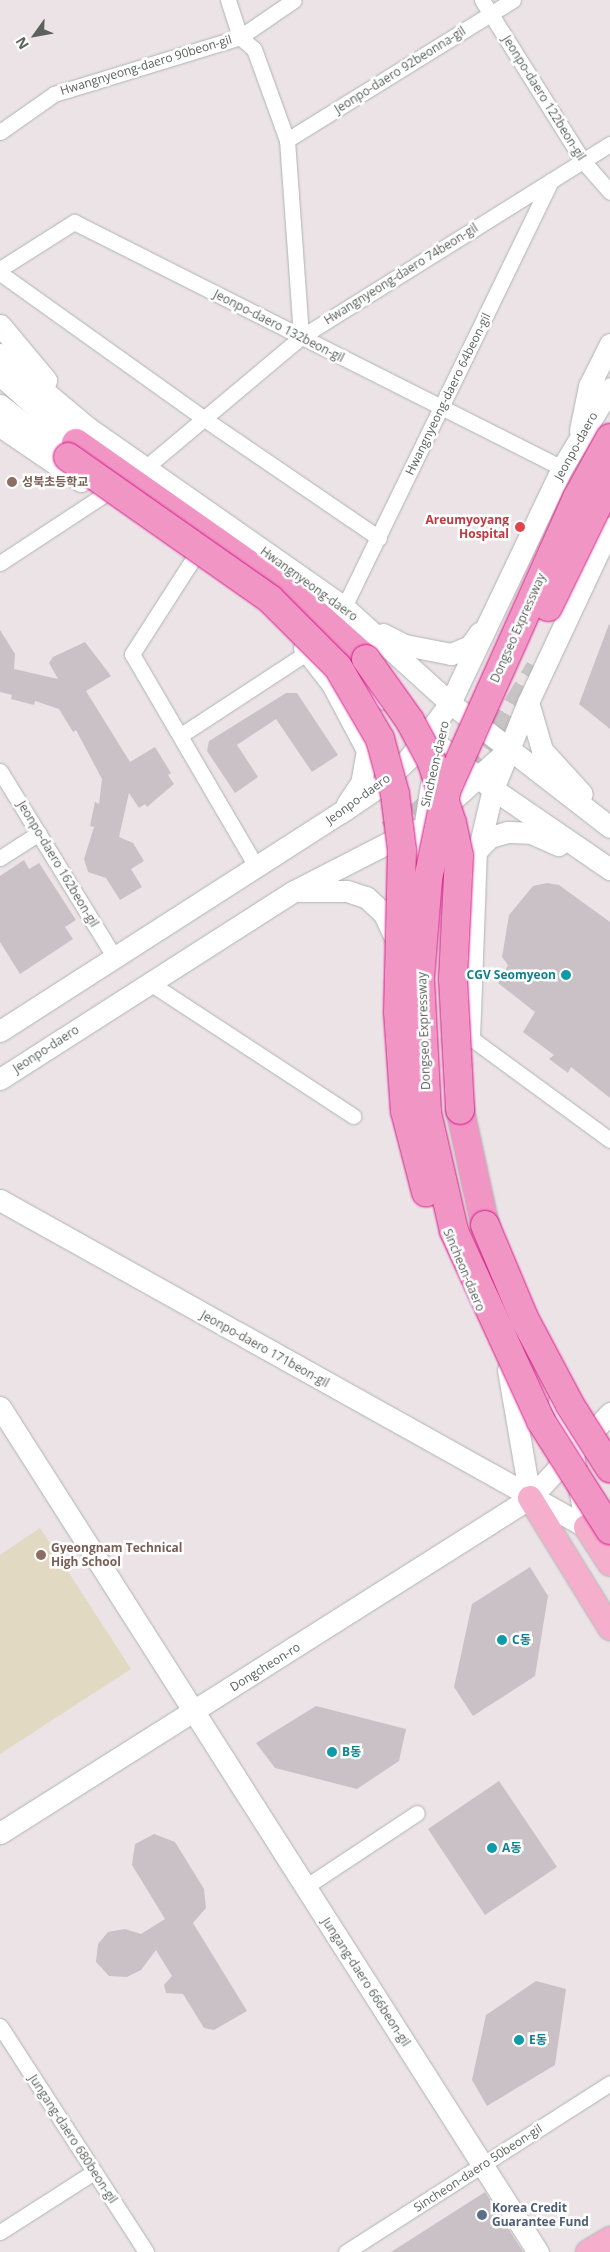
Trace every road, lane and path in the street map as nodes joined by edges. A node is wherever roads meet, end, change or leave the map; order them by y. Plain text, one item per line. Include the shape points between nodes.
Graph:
1 (228, 0) edge
2 (294, 0) edge
3 (482, 0) edge
4 (514, 0) edge
5 (491, 14) junction
6 (240, 37) junction
7 (0, 132) edge
8 (287, 140) junction
9 (610, 144) edge
10 (583, 161) junction
11 (551, 181) junction
12 (610, 192) edge
13 (0, 271) edge
14 (0, 325) edge
15 (301, 337) junction
16 (610, 344) edge
17 (0, 354) edge
18 (0, 375) edge
19 (610, 388) edge
20 (0, 405) edge
21 (441, 407) junction
22 (203, 418) junction
23 (0, 426) edge
24 (610, 438) edge
25 (579, 439) junction
26 (77, 442) junction
27 (145, 468) junction
28 (562, 468) junction
29 (610, 480) edge
30 (102, 496) junction
31 (610, 527) edge
32 (379, 538) junction
33 (193, 559) junction
34 (0, 562) edge
35 (264, 607) junction
36 (344, 607) junction
37 (494, 613) junction
38 (364, 625) junction
39 (308, 652) junction
40 (528, 702) junction
41 (450, 703) junction
42 (181, 735) junction
43 (432, 741) junction
44 (508, 750) junction
45 (0, 770) edge
46 (390, 776) junction
47 (486, 784) junction
48 (340, 813) junction
49 (422, 826) junction
50 (610, 826) edge
51 (39, 833) junction
52 (479, 848) junction
53 (0, 858) edge
54 (606, 866) edge
55 (257, 868) junction
56 (294, 890) junction
57 (115, 958) junction
58 (410, 974) junction
59 (150, 983) junction
60 (0, 1031) edge
61 (472, 1039) junction
62 (448, 1040) junction
63 (0, 1079) edge
64 (353, 1116) dead end
65 (610, 1140) edge
66 (0, 1200) edge
67 (0, 1407) edge
68 (610, 1413) edge
69 (541, 1420) junction
70 (572, 1453) junction
71 (610, 1468) edge
72 (530, 1498) junction
73 (610, 1500) edge
74 (598, 1529) edge
75 (610, 1564) edge
76 (610, 1628) edge
77 (195, 1712) junction
78 (417, 1813) dead end
79 (0, 1833) edge
80 (305, 1887) junction
81 (0, 2026) edge
82 (610, 2083) edge
83 (482, 2165) junction
84 (94, 2172) junction
85 (0, 2232) edge
86 (610, 2239) edge
87 (146, 2252) edge
88 (346, 2252) edge
89 (538, 2252) edge
90 (588, 2252) edge

1 - 6 street
2 - 6 street, Hwangnyeong-daero 90beon-gil
3 - 5 street, Jeonpo-daero 122beon-gil
4 - 5 street, Jeonpo-daero 92beonna-gil
5 - 8 street, Jeonpo-daero 92beonna-gil
5 - 10 street, Jeonpo-daero 122beon-gil
6 - 7 street, Hwangnyeong-daero 90beon-gil via 54,94
6 - 8 street via 254,49
8 - 15 street
9 - 10 street, Hwangnyeong-daero 74beon-gil
10 - 11 street, Hwangnyeong-daero 74beon-gil
10 - 12 street, Jeonpo-daero 122beon-gil
11 - 15 street, Hwangnyeong-daero 74beon-gil
11 - 21 street, Hwangnyeong-daero 64beon-gil
13 - 15 street, Jeonpo-daero 132beon-gil via 74,222
13 - 22 street, Jeonpo-daero 132beon-gil
14 - 26 main road
15 - 21 street, Jeonpo-daero 132beon-gil
15 - 22 street, Hwangnyeong-daero 74beon-gil
16 - 25 main road via 588,386 580,414
17 - 26 main road, Hwangnyeong-daero
18 - 26 main road
19 - 25 main road, Jeonpo-daero
20 - 26 main road
21 - 28 street, Jeonpo-daero 132beon-gil
21 - 32 street, Hwangnyeong-daero 64beon-gil
22 - 27 street, Hwangnyeong-daero 74beon-gil
22 - 32 street
23 - 30 main road
24 - 69 highway, Dongseo Expressway, bridge via 577,498 447,788 428,880 420,978 427,1113 454,1231
25 - 28 main road, Jeonpo-daero
26 - 27 main road, Hwangnyeong-daero
26 - 46 highway, bridge via 270,599 338,667 362,702 380,739
26 - 71 highway, bridge via 301,601 366,659 410,721 432,760 459,856 453,980 460,1110 485,1225 524,1318 570,1405
27 - 36 main road, Hwangnyeong-daero
28 - 37 main road, Jeonpo-daero
29 - 73 highway, Dongseo Expressway, bridge via 465,791 444,884 436,979 443,1110 468,1228 554,1412
30 - 33 main road
30 - 34 street
31 - 40 main road
32 - 36 street, Hwangnyeong-daero 64beon-gil
33 - 35 main road
33 - 42 street via 132,654
35 - 39 main road
35 - 43 main road via 322,642
36 - 38 main road, Hwangnyeong-daero
37 - 38 main road via 470,646 451,654 405,645
37 - 41 main road, Jeonpo-daero
38 - 41 main road, Hwangnyeong-daero
39 - 42 street
39 - 48 main road via 358,726 367,750 361,783
40 - 44 main road
40 - 50 main road via 542,750
41 - 43 main road, Sincheon-daero
41 - 44 main road, Hwangnyeong-daero
42 - 55 street
43 - 46 main road, Jeonpo-daero
43 - 47 main road
43 - 49 main road, Sincheon-daero
44 - 47 main road
44 - 50 main road, Hwangnyeong-daero
45 - 51 street, Jeonpo-daero 162beon-gil
46 - 48 main road, Jeonpo-daero
46 - 69 highway, bridge via 402,850 398,1012 406,1111 437,1236 500,1372
47 - 49 main road, Jeonpo-daero
47 - 52 main road
47 - 54 main road
48 - 55 main road, Jeonpo-daero
49 - 56 main road, Jeonpo-daero
49 - 58 main road, Sincheon-daero
49 - 62 main road via 452,905 444,976
51 - 53 street
51 - 57 street, Jeonpo-daero 162beon-gil
52 - 54 main road via 490,837 507,832 531,833
52 - 61 street
55 - 57 main road, Jeonpo-daero
56 - 58 main road via 347,891 366,897 384,914
56 - 59 main road, Jeonpo-daero
57 - 60 main road, Jeonpo-daero
58 - 72 main road, Sincheon-daero via 417,1111 448,1236 512,1379
59 - 63 main road, Jeonpo-daero
59 - 64 street
61 - 62 street
61 - 65 street
62 - 70 main road via 450,1110 476,1227 518,1321 565,1411
66 - 72 main road, Jeonpo-daero 171beon-gil
67 - 77 main road, Jungang-daero 666beon-gil
68 - 70 main road, Dongcheon-ro
69 - 74 highway, Dongseo Expressway, bridge
70 - 72 main road, Dongcheon-ro
70 - 74 main road
72 - 74 main road, Jeonpo-daero 171beon-gil
72 - 76 main road, Sincheon-daero
72 - 77 main road, Dongcheon-ro
74 - 75 main road
77 - 79 main road, Dongcheon-ro
77 - 80 main road, Jungang-daero 666beon-gil
78 - 80 street
80 - 83 main road, Jungang-daero 666beon-gil
81 - 84 street, Jungang-daero 680beon-gil
82 - 83 street, Sincheon-daero 50beon-gil
83 - 88 street, Sincheon-daero 50beon-gil
83 - 89 main road, Jungang-daero 666beon-gil
84 - 85 street
84 - 87 street, Jungang-daero 680beon-gil
86 - 90 main road

